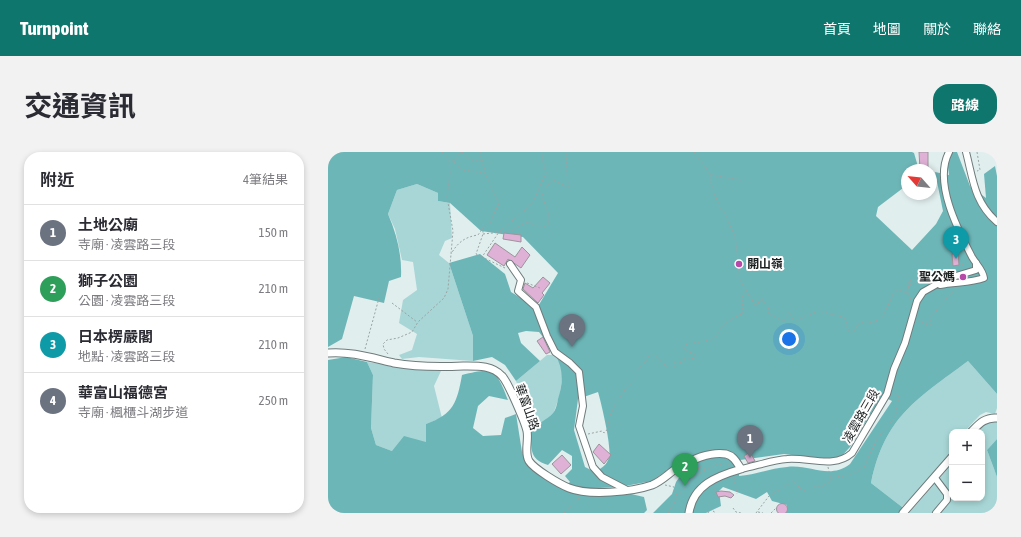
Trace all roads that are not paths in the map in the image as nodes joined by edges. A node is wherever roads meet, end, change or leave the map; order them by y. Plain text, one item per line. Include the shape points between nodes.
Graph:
1 (949, 152) edge
2 (966, 152) edge
3 (997, 222) edge
4 (976, 263) junction
5 (510, 264) road end
6 (935, 286) junction
7 (328, 353) edge
8 (997, 418) edge
9 (974, 429) edge
10 (949, 461) edge
11 (741, 469) junction
12 (936, 478) junction
13 (627, 490) junction
14 (689, 513) edge
15 (904, 513) edge
16 (936, 513) edge

1 - 4 street via 944,164 948,206 958,231
2 - 3 street via 973,185 987,213
4 - 6 street, 凌雲路三段 via 976,270 946,279
4 - 6 street, 凌雲路三段 via 984,273 984,278
5 - 13 street via 521,280 518,291 536,307 555,352 579,372 583,406 579,418 581,436 597,473
6 - 11 street, 凌雲路三段 via 923,292 917,300 887,394 845,460 836,462 786,459
7 - 13 street, 華富山路 via 364,356 394,363 437,367 481,366 496,370 504,377 527,431 529,460 532,465 569,488 582,492
8 - 9 street via 991,417 982,421
10 - 12 street
11 - 13 street, 華富山路 via 735,460 726,454 703,456 677,468 652,485
11 - 14 street, 凌雲路三段 via 708,482 691,503
12 - 15 street
12 - 16 street via 947,494 947,500

